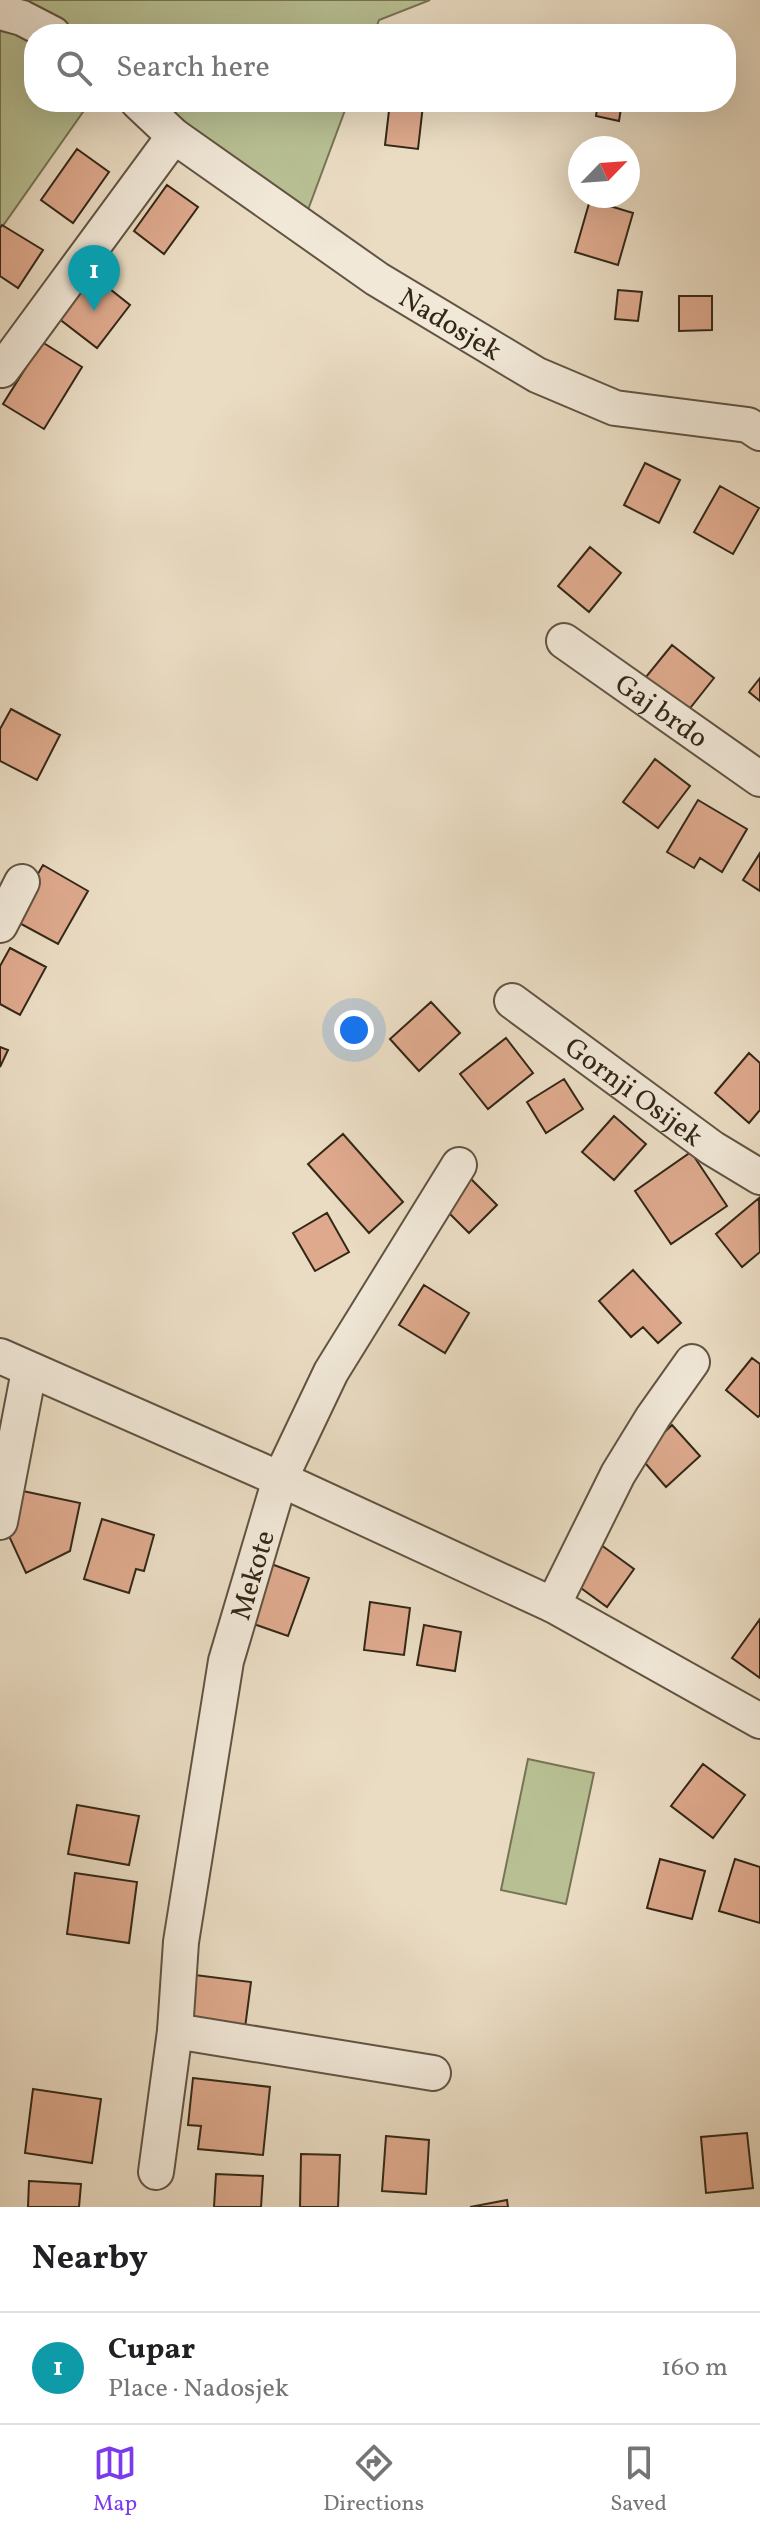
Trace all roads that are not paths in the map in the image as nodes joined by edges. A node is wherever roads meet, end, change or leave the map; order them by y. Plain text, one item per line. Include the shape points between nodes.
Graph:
1 (0, 12) edge
2 (34, 24) edge
3 (149, 112) edge
4 (174, 136) junction
5 (2, 370) edge
6 (760, 433) edge
7 (564, 641) dead end
8 (760, 779) edge
9 (22, 882) dead end
10 (0, 925) edge
11 (512, 1001) dead end
12 (459, 1165) dead end
13 (760, 1177) edge
14 (692, 1362) dead end
15 (14, 1364) edge
16 (280, 1479) junction
17 (0, 1522) edge
18 (553, 1605) junction
19 (760, 1721) edge
20 (175, 2031) junction
21 (433, 2073) dead end
22 (156, 2172) dead end

1 - 2 street
3 - 4 street, Nadosjek
4 - 5 street
4 - 6 street, Nadosjek via 377,279 537,375 615,408 748,425
7 - 8 street, Gaj brdo
9 - 10 street
11 - 13 street, Gornji Osijek via 712,1148
12 - 16 street, Mekote via 331,1372
14 - 18 street via 618,1474
15 - 16 street
15 - 17 street
16 - 18 street
16 - 20 street, Mekote via 226,1661 181,1942
18 - 19 street
20 - 21 street
20 - 22 street, Mekote

